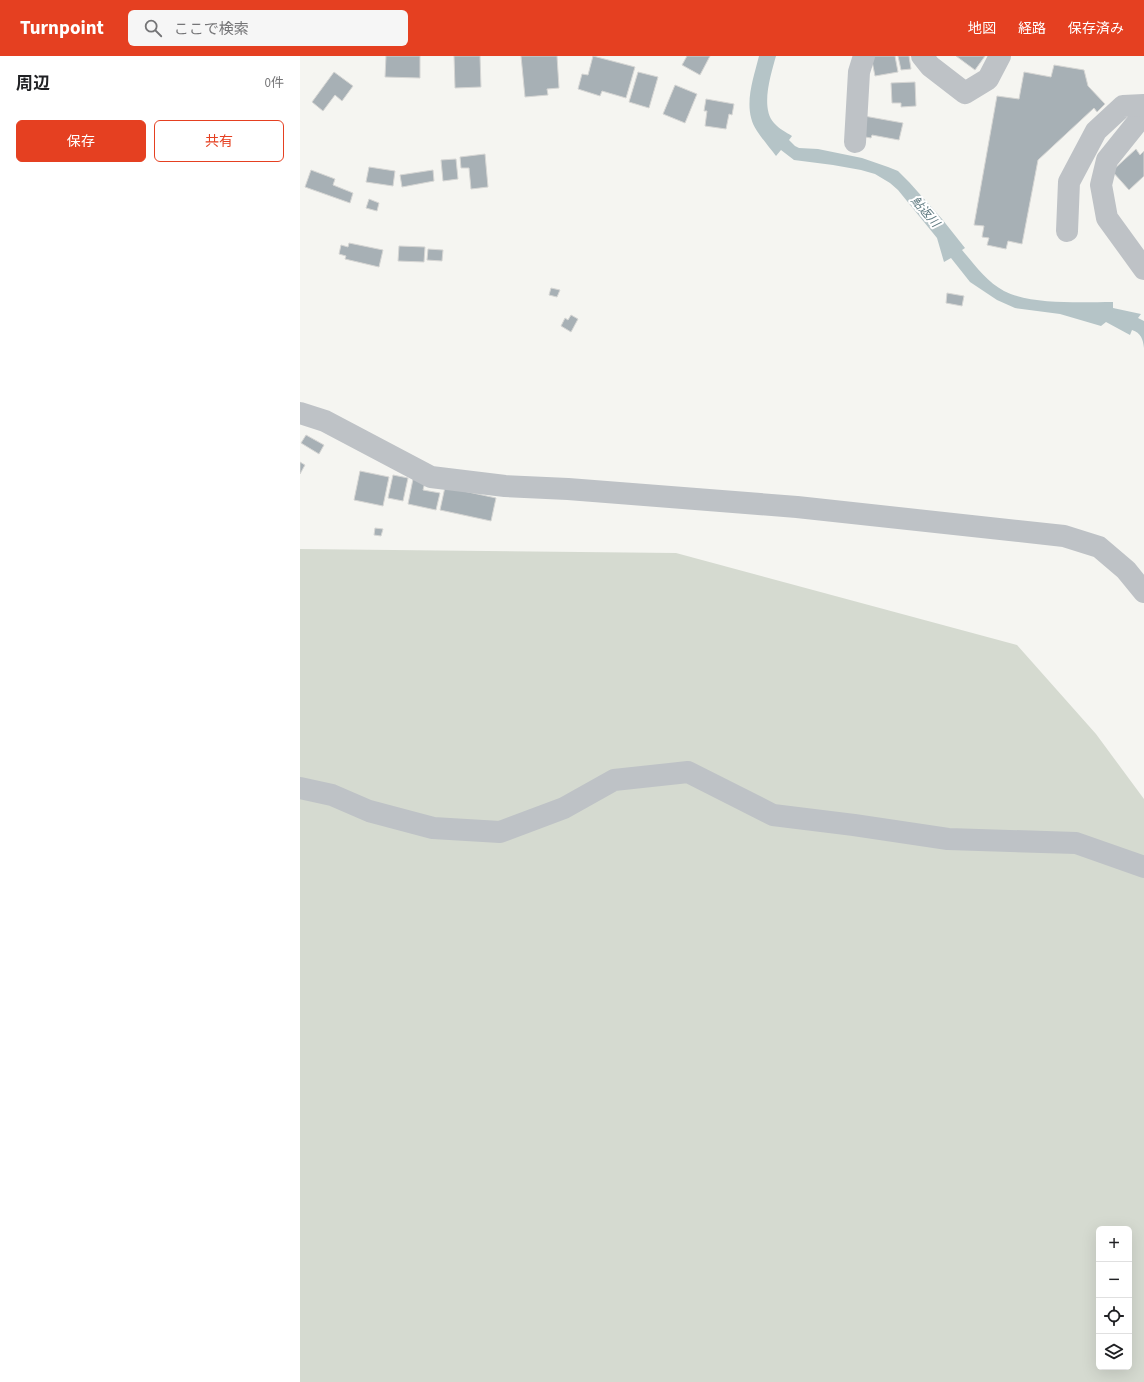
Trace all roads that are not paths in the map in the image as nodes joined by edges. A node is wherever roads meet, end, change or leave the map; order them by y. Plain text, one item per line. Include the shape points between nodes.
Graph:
1 (864, 56) edge
2 (922, 56) edge
3 (1000, 56) edge
4 (1144, 105) edge
5 (1144, 114) edge
6 (855, 142) dead end
7 (1067, 231) dead end
8 (1144, 269) edge
9 (300, 412) edge
10 (1144, 592) edge
11 (300, 788) edge
12 (1144, 867) edge

1 - 6 street via 859,72
2 - 3 street via 930,66 965,93 988,79
4 - 7 street via 1123,106 1096,131 1069,182
5 - 8 street via 1107,160 1101,185 1106,218
9 - 10 street via 325,421 431,477 505,486 568,488 797,507 1064,536 1099,547 1126,570
11 - 12 street via 332,795 369,812 433,828 500,832 564,808 614,780 688,772 774,815 854,824 948,839 1076,843

